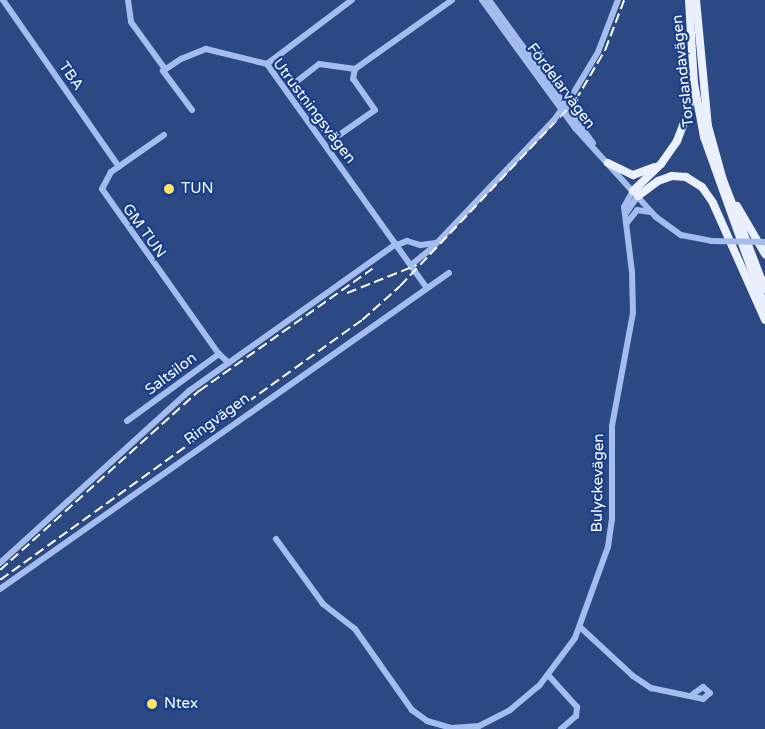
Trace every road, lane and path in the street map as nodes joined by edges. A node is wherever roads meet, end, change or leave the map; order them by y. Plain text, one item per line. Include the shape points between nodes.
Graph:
1 (3, 0) edge
2 (128, 0) edge
3 (352, 0) edge
4 (452, 0) edge
5 (483, 0) edge
6 (618, 0) edge
7 (689, 0) edge
8 (696, 0) edge
9 (493, 4) edge
10 (506, 11) dead end
11 (497, 21) junction
12 (511, 31) junction
13 (693, 55) junction
14 (267, 64) junction
15 (355, 69) junction
16 (164, 70) junction
17 (703, 86) junction
18 (192, 110) dead end
19 (164, 135) dead end
20 (608, 163) junction
21 (661, 164) junction
22 (119, 166) junction
23 (635, 193) junction
24 (651, 212) junction
25 (627, 221) junction
26 (765, 242) edge
27 (436, 243) junction
28 (397, 244) junction
29 (765, 254) edge
30 (409, 262) junction
31 (449, 273) dead end
32 (427, 288) junction
33 (765, 289) edge
34 (765, 307) edge
35 (765, 320) edge
36 (219, 354) junction
37 (229, 363) junction
38 (127, 421) dead end
39 (276, 539) dead end
40 (0, 563) edge
41 (0, 589) edge
42 (580, 627) junction
43 (549, 676) junction
44 (693, 694) dead end
45 (561, 729) edge

1 - 22 street, TBA
2 - 16 street via 131,22
3 - 14 street
4 - 15 street
5 - 9 street
5 - 11 street, Fördelarvägen
6 - 27 street, bridge via 603,42 554,120
7 - 13 main road, Torslandavägen
8 - 17 main road, Torslandavägen
9 - 11 street, Fördelarvägen
9 - 12 street, Fördelarvägen
10 - 12 street, Fördelarvägen
11 - 20 street, Fördelarvägen via 575,128
12 - 20 street, Fördelarvägen
13 - 21 main road via 689,109 677,141
13 - 34 main road, Torslandavägen via 697,101 709,158
14 - 16 street, Utrustningsvägen via 206,49
14 - 28 street, Utrustningsvägen
15 - 15 street via 319,64 295,83 296,92 332,140 375,110 353,79
16 - 18 street
17 - 29 main road via 729,186
17 - 33 main road, Torslandavägen via 717,162
19 - 22 street, GM TUN
20 - 21 main road via 633,175
20 - 23 street, Fördelarvägen
21 - 23 main road
22 - 36 street, GM TUN via 105,179 105,196
23 - 24 street, Fördelarvägen
23 - 25 street, Bulyckevägen
23 - 35 main road via 672,176 686,177 702,187 714,203
24 - 25 street via 637,210
24 - 26 street, Fördelarvägen, bridge via 681,235 711,241
25 - 42 street, Bulyckevägen via 633,304 612,426 612,520 599,577
27 - 28 street
27 - 30 street
28 - 30 street, Utrustningsvägen
28 - 37 street
30 - 32 street
31 - 32 street, Ringvägen
32 - 41 street, Ringvägen via 400,303
36 - 37 street, Saltsilon
36 - 38 street, Saltsilon
37 - 40 street via 189,391
39 - 43 street, Bulyckevägen via 323,604 354,629 412,710 427,721 452,728 486,724 523,700
42 - 43 street, Bulyckevägen
42 - 44 street via 651,688
43 - 45 street via 577,707 576,716

